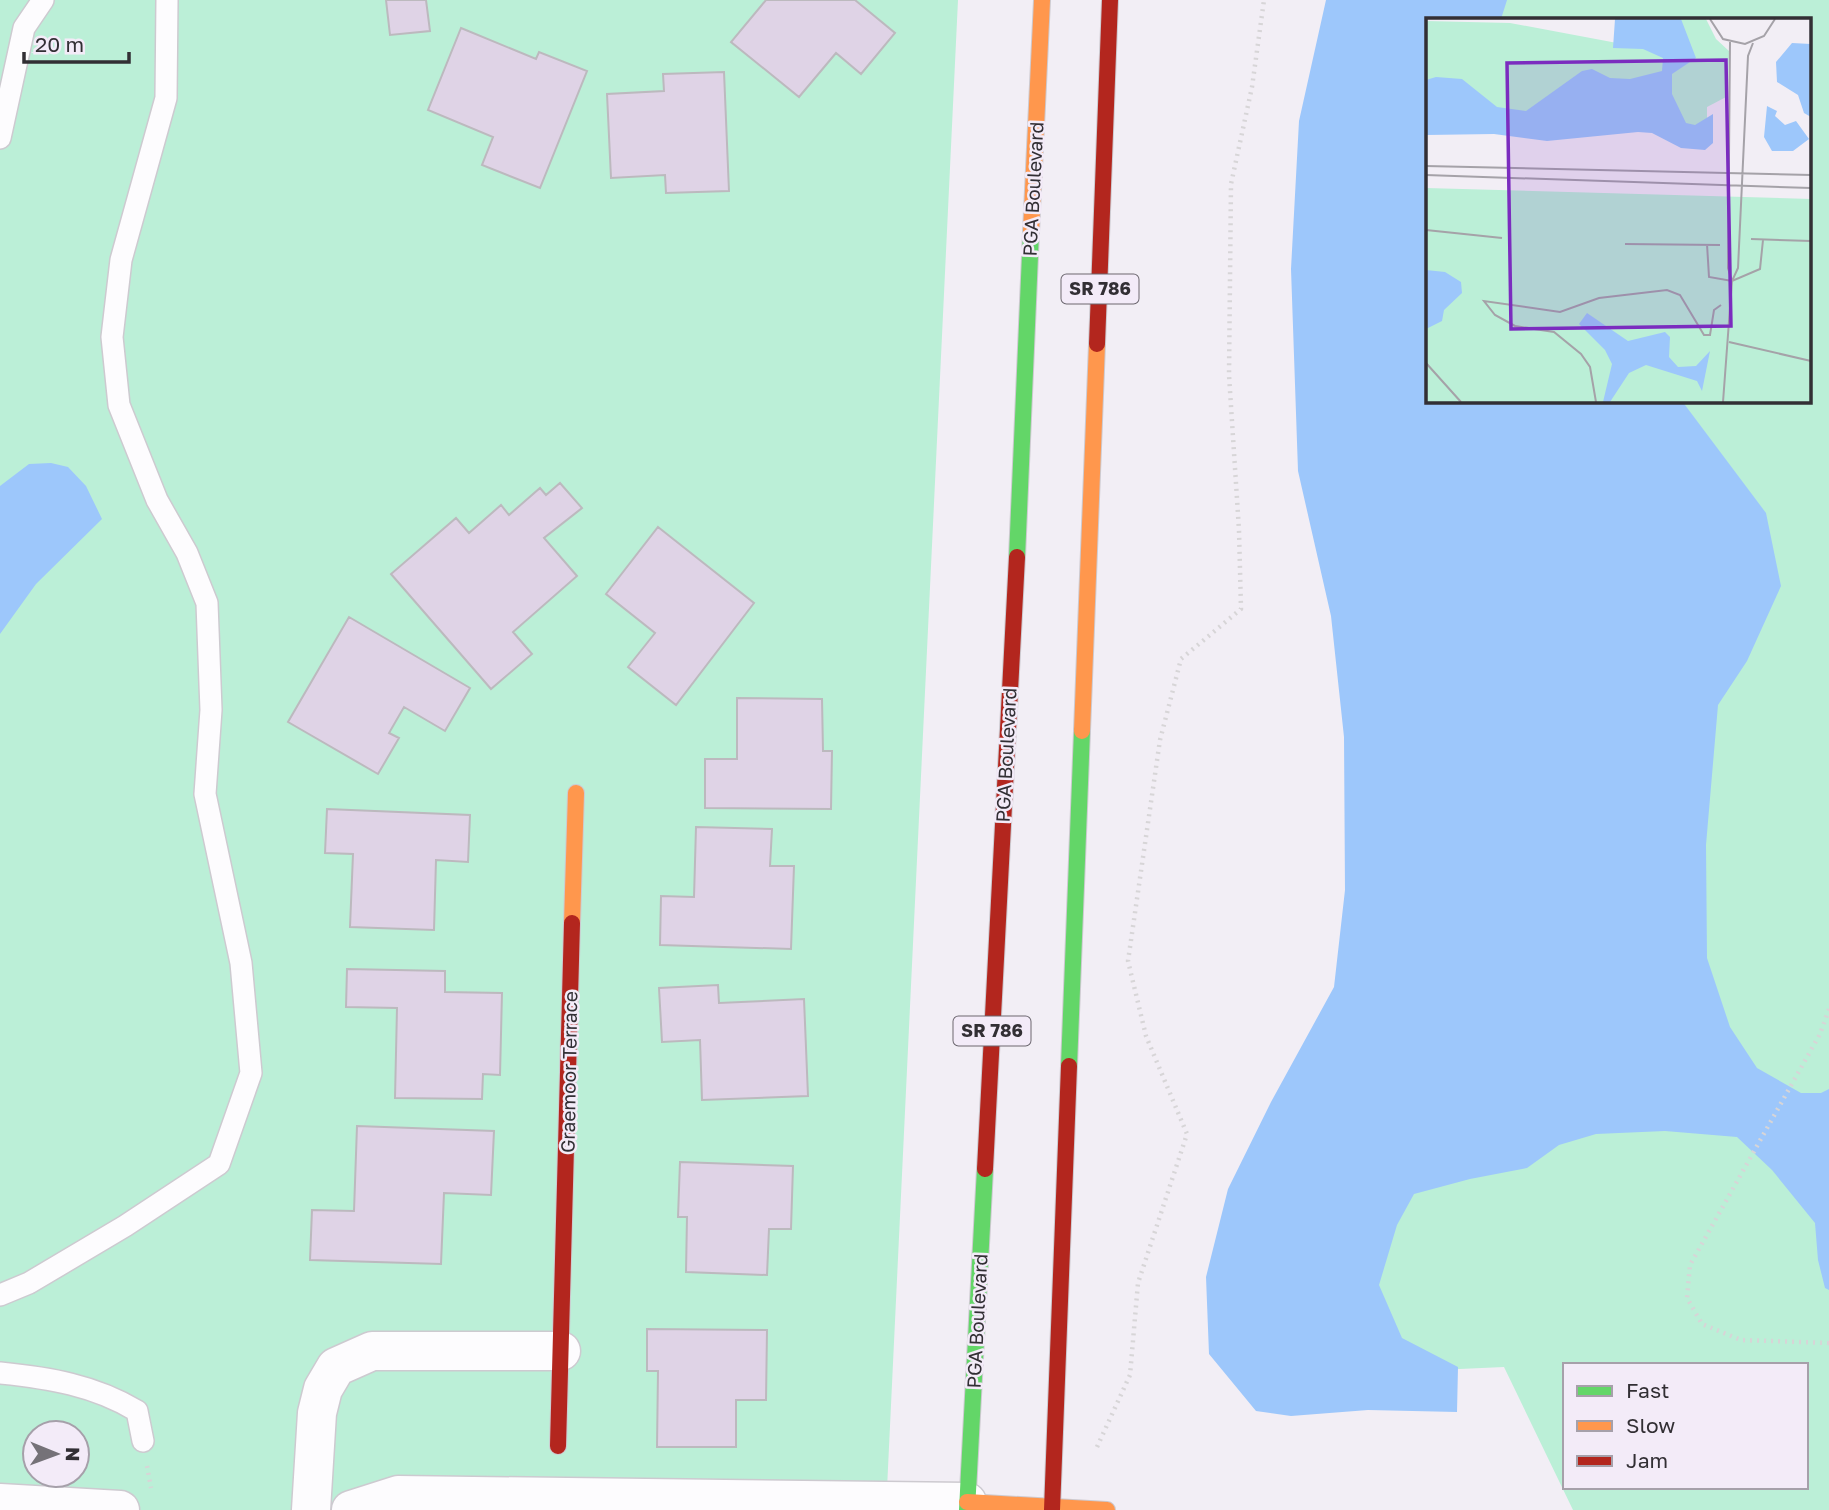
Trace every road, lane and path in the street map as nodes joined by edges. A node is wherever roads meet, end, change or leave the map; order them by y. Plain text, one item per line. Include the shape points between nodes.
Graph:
1 (43, 0) edge
2 (167, 0) edge
3 (1042, 0) edge
4 (1110, 0) edge
5 (1264, 0) edge
6 (0, 138) edge
7 (576, 793) dead end
8 (1829, 1009) edge
9 (0, 1295) edge
10 (1829, 1343) edge
11 (561, 1351) junction
12 (0, 1373) edge
13 (144, 1441) joint
14 (558, 1446) dead end
15 (1097, 1447) dead end
16 (609, 1498) junction
17 (0, 1503) edge
18 (136, 1503) edge
19 (455, 1503) edge
20 (967, 1506) edge
21 (1052, 1508) edge
22 (311, 1510) edge
23 (353, 1510) edge
24 (1107, 1510) edge

1 - 6 lane via 24,28
2 - 9 lane via 166,98 121,260 112,337 119,405 157,500 187,553 207,603 211,710 205,794 242,963 251,1073 219,1164 30,1283
3 - 20 main road, PGA Boulevard / SR 786
4 - 21 main road, SR 786
5 - 15 path via 1252,87 1231,184 1229,375 1241,609 1181,659 1160,740 1128,961 1146,1036 1187,1134 1138,1283 1130,1375
7 - 11 main road, Graemoor Terrace
8 - 10 path via 1820,1034 1690,1265 1688,1298 1702,1324 1741,1340
11 - 14 main road, Graemoor Terrace
11 - 22 street via 372,1351 337,1367 323,1389 317,1413
12 - 13 lane via 45,1377 111,1395 137,1411
13 - 18 path
16 - 19 street
16 - 20 street
16 - 23 street via 547,1476 386,1474
17 - 18 street
19 - 23 street via 398,1495
20 - 21 main road
21 - 24 main road

